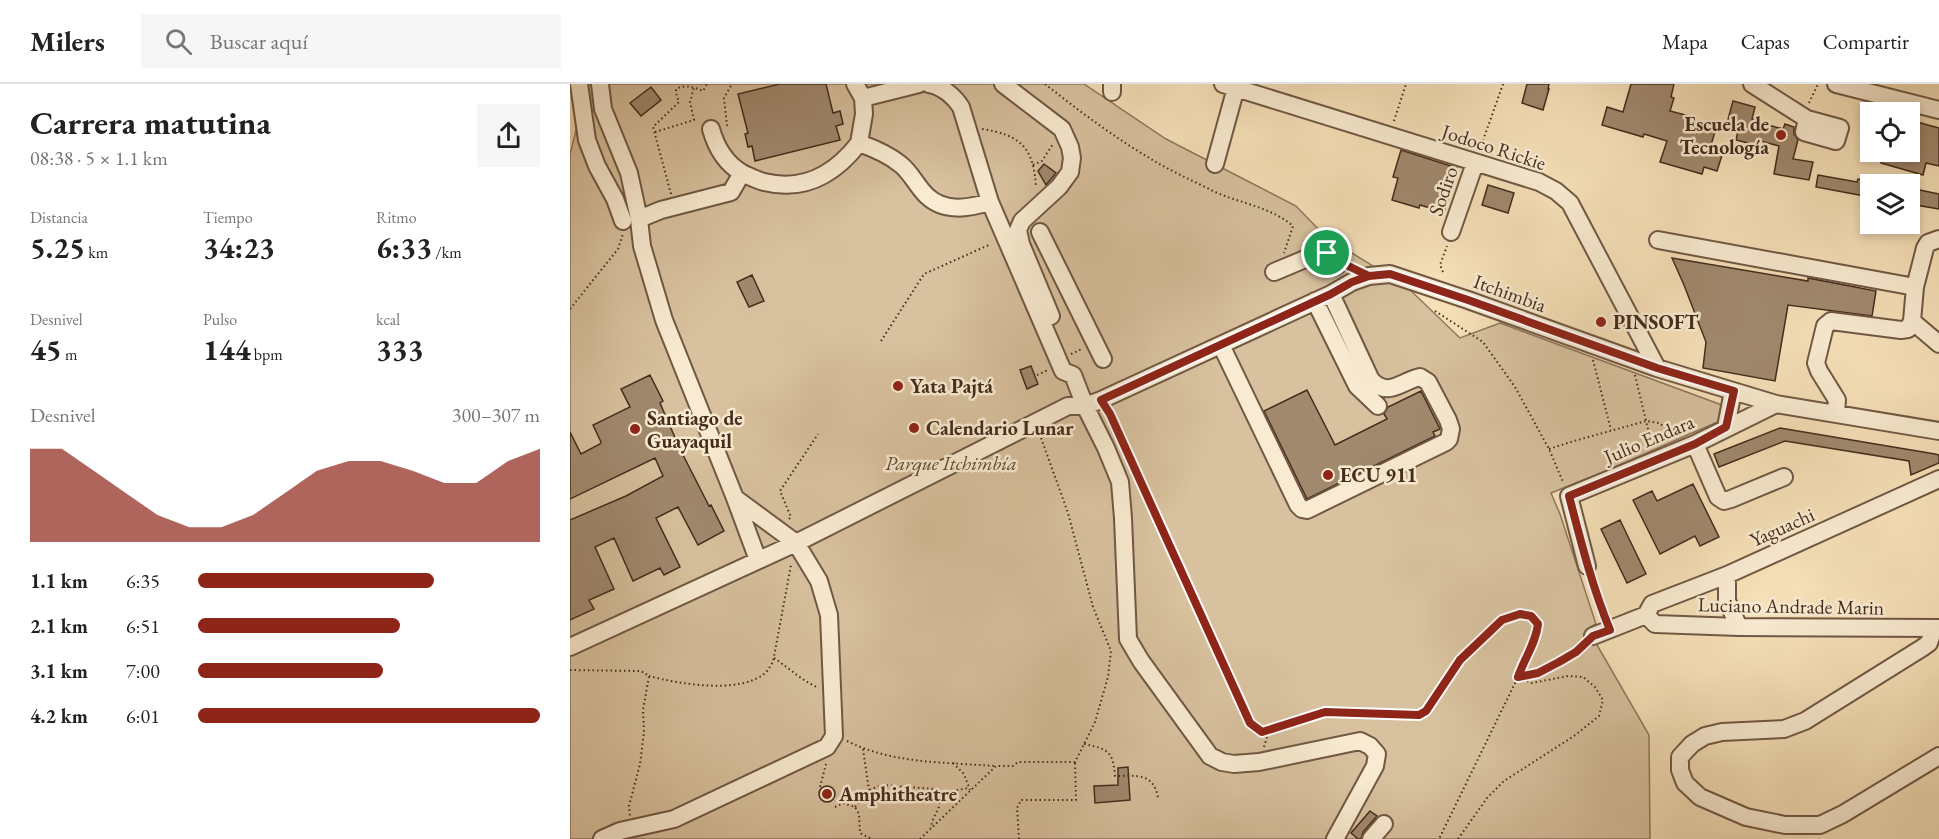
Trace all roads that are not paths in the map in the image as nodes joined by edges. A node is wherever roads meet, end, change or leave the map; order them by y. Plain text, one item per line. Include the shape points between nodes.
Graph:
1 (579, 84) edge
2 (600, 84) edge
3 (919, 84) edge
4 (929, 84) edge
5 (1003, 84) edge
6 (1752, 84) edge
7 (1836, 84) edge
8 (1232, 85) edge
9 (859, 91) edge
10 (1939, 110) edge
11 (1807, 119) dead end
12 (711, 129) dead end
13 (858, 142) junction
14 (1475, 163) junction
15 (1215, 165) dead end
16 (742, 173) junction
17 (990, 202) junction
18 (631, 220) junction
19 (1041, 232) dead end
20 (1451, 232) road end
21 (1939, 239) edge
22 (1658, 240) dead end
23 (1278, 274) road end
24 (1369, 276) junction
25 (1915, 287) junction
26 (1331, 294) junction
27 (1315, 301) junction
28 (1912, 321) junction
29 (1939, 344) edge
30 (1221, 345) junction
31 (1103, 359) dead end
32 (1657, 368) junction
33 (1073, 375) junction
34 (1734, 391) junction
35 (1776, 404) junction
36 (1085, 406) junction
37 (1378, 406) dead end
38 (1836, 413) junction
39 (1726, 427) junction
40 (1939, 431) edge
41 (1695, 444) junction
42 (1784, 477) dead end
43 (1939, 479) edge
44 (735, 498) junction
45 (789, 538) junction
46 (758, 560) junction
47 (1587, 566) road end
48 (1726, 575) junction
49 (1646, 615) junction
50 (1740, 627) junction
51 (1937, 628) edge
52 (1593, 636) road end
53 (570, 647) edge
54 (1939, 756) edge
55 (1384, 824) dead end
56 (602, 839) edge
57 (1335, 839) edge
58 (1371, 839) edge

1 - 18 street via 587,140 615,199
2 - 18 street via 603,109 629,173
3 - 9 street
4 - 17 street via 955,98 961,107
5 - 33 street via 1062,129 1072,158 1070,172 1059,188 1022,222 1018,235
6 - 11 street
7 - 10 street
8 - 14 street, Jodoco Rickie
8 - 15 street
9 - 13 street via 864,114
12 - 16 street via 722,156
13 - 16 street via 836,167 811,181 764,182
13 - 17 street via 902,165 928,198 949,208 970,208
14 - 20 street, Sodiro
14 - 32 street, Jodoco Rickie via 1539,182 1570,203
16 - 18 street via 731,192
17 - 33 street via 1063,371
18 - 44 street via 664,320
19 - 31 street
21 - 25 street via 1925,248
22 - 25 street
23 - 24 street via 1324,251 1330,259
24 - 26 street, Itchimbia
24 - 32 street, Itchimbia via 1390,274
25 - 28 street
26 - 27 street, Itchimbia
26 - 30 street via 1377,386 1389,389 1420,377 1428,382 1451,429 1446,442 1307,510 1302,509
27 - 30 street, Itchimbia
27 - 37 street via 1357,386
28 - 29 street
28 - 38 street via 1908,329 1901,330 1831,321 1825,326 1816,363 1837,400
30 - 36 street, Itchimbia
32 - 34 street, Itchimbia
33 - 36 street
34 - 35 street, Itchimbia
34 - 39 street
35 - 38 street, Itchimbia
35 - 39 street, Julio Endara
36 - 45 street, Itchimbia via 1068,406
36 - 57 street via 1120,482 1128,639 1210,756 1222,762 1259,762 1360,741 1370,746 1377,754 1375,766
38 - 40 street, Itchimbia
39 - 41 street, Julio Endara
41 - 42 street via 1718,497 1724,501
41 - 47 street, Julio Endara via 1569,496
43 - 48 street, Yaguachi
44 - 45 street
44 - 46 street
45 - 46 street, Itchimbia
45 - 56 street via 819,581 829,615 830,742 674,819
46 - 53 street, Itchimbia
48 - 49 street, Yaguachi via 1652,604
48 - 50 street via 1727,600
49 - 50 street, Luciano Andrade Marin via 1655,624
49 - 52 street, Yaguachi
50 - 51 street, Luciano Andrade Marin
51 - 54 street via 1922,648 1805,721 1784,729 1705,736 1680,757 1680,771 1685,783 1700,797 1746,818 1785,825 1820,825
55 - 58 street

